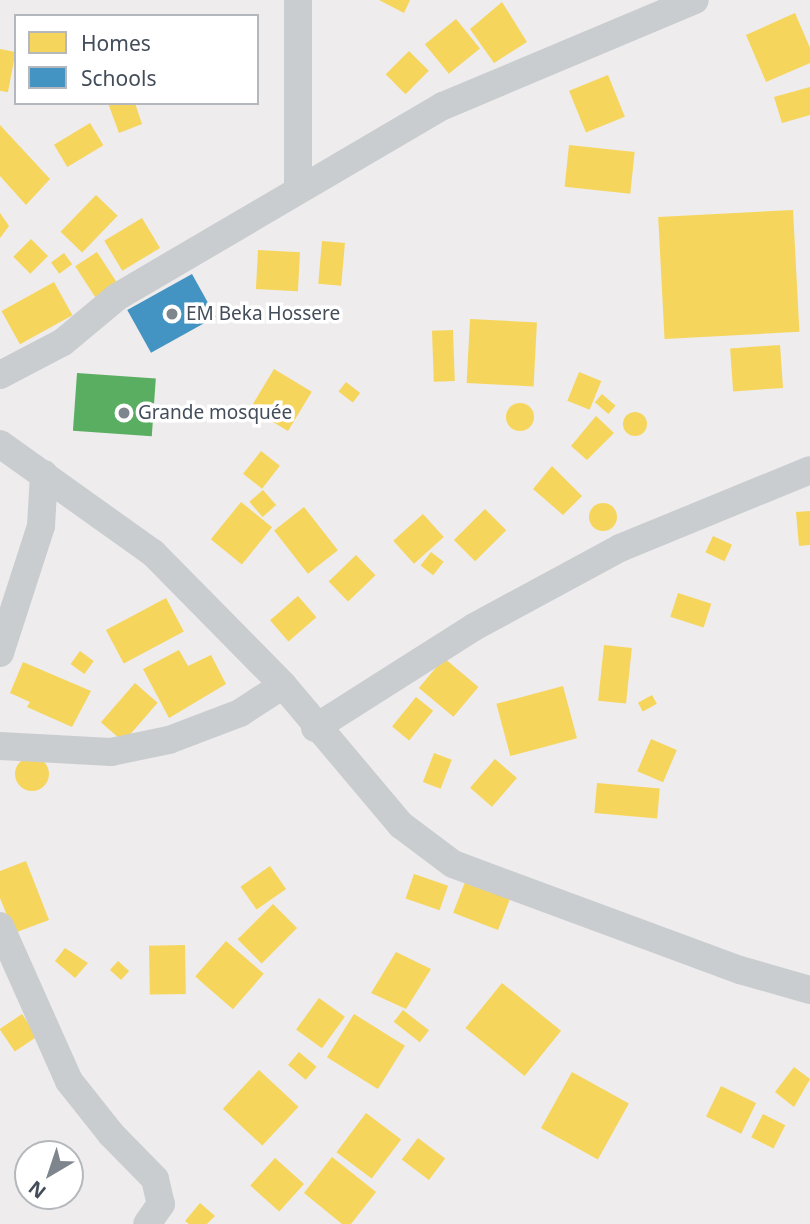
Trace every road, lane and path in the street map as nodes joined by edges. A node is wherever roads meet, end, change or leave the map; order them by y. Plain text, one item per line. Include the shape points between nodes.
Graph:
1 (298, 0) edge
2 (695, 0) edge
3 (299, 187) junction
4 (0, 375) edge
5 (0, 444) edge
6 (810, 470) edge
7 (44, 474) junction
8 (0, 653) edge
9 (283, 685) junction
10 (315, 728) junction
11 (0, 746) edge
12 (0, 926) edge
13 (810, 990) edge
14 (146, 1224) edge

1 - 3 street
2 - 3 street via 443,106
3 - 4 street via 117,297 63,342
5 - 7 street
6 - 10 street via 620,548 474,627
7 - 8 street via 41,526
7 - 9 street via 153,553
9 - 10 street
9 - 11 street via 240,713 169,740 111,752
10 - 13 street via 401,825 453,864 740,970
12 - 14 street via 69,1081 155,1179 160,1204

